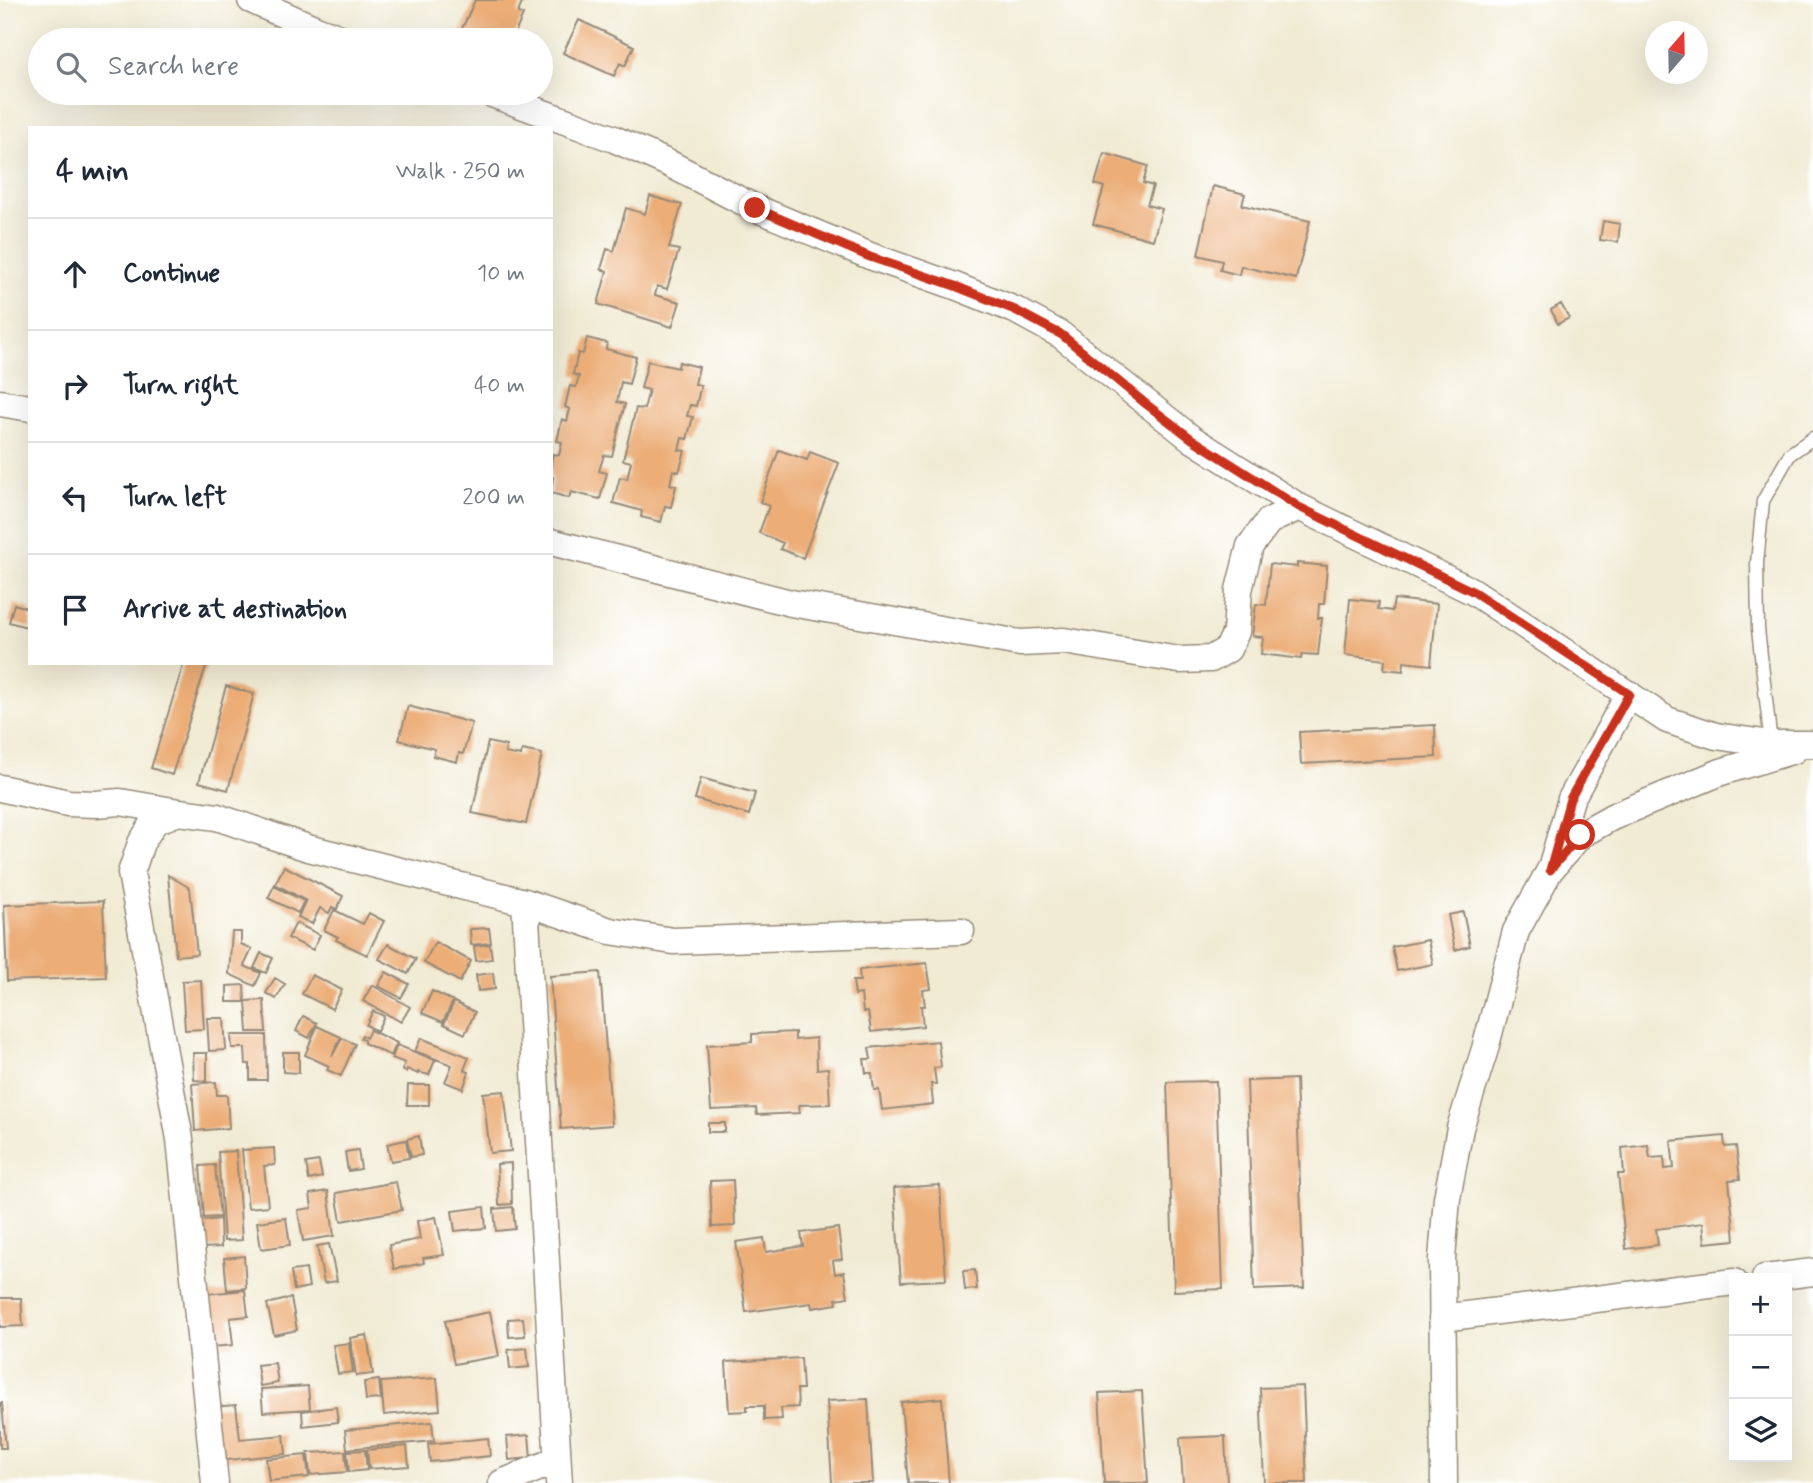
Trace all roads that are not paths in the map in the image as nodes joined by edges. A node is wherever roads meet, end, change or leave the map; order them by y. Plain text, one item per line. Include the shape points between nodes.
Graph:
1 (251, 0) edge
2 (314, 28) edge
3 (522, 105) edge
4 (0, 403) edge
5 (28, 408) edge
6 (1813, 438) edge
7 (1299, 507) junction
8 (553, 543) edge
9 (1629, 694) junction
10 (1772, 744) junction
11 (0, 788) edge
12 (179, 812) junction
13 (1550, 870) junction
14 (525, 902) junction
15 (961, 931) dead end
16 (1813, 1272) edge
17 (1792, 1275) edge
18 (1729, 1283) edge
19 (1442, 1318) junction
20 (558, 1471) edge
21 (215, 1483) edge
22 (502, 1483) edge
23 (1444, 1483) edge

1 - 2 street
3 - 7 street via 614,139 755,208 870,257 1015,310 1062,335 1192,439
4 - 5 street
6 - 10 lane via 1790,454 1763,501 1757,564 1758,629
7 - 8 street via 1269,521 1250,547 1239,590 1236,632 1228,649 1211,659 1178,660 1064,641 1020,643 791,603
7 - 9 street via 1474,592
9 - 10 street via 1667,720 1716,736
9 - 13 street via 1570,799
10 - 13 street via 1813,744 1721,772 1612,817 1580,835
11 - 12 street via 68,803 120,802
12 - 14 street via 217,817 308,848
12 - 21 street via 155,821 131,873 180,1139
13 - 19 street via 1516,931 1460,1128 1447,1198
14 - 15 street via 610,931 673,941
14 - 20 street
16 - 17 street
18 - 19 street
19 - 23 street
20 - 22 street

